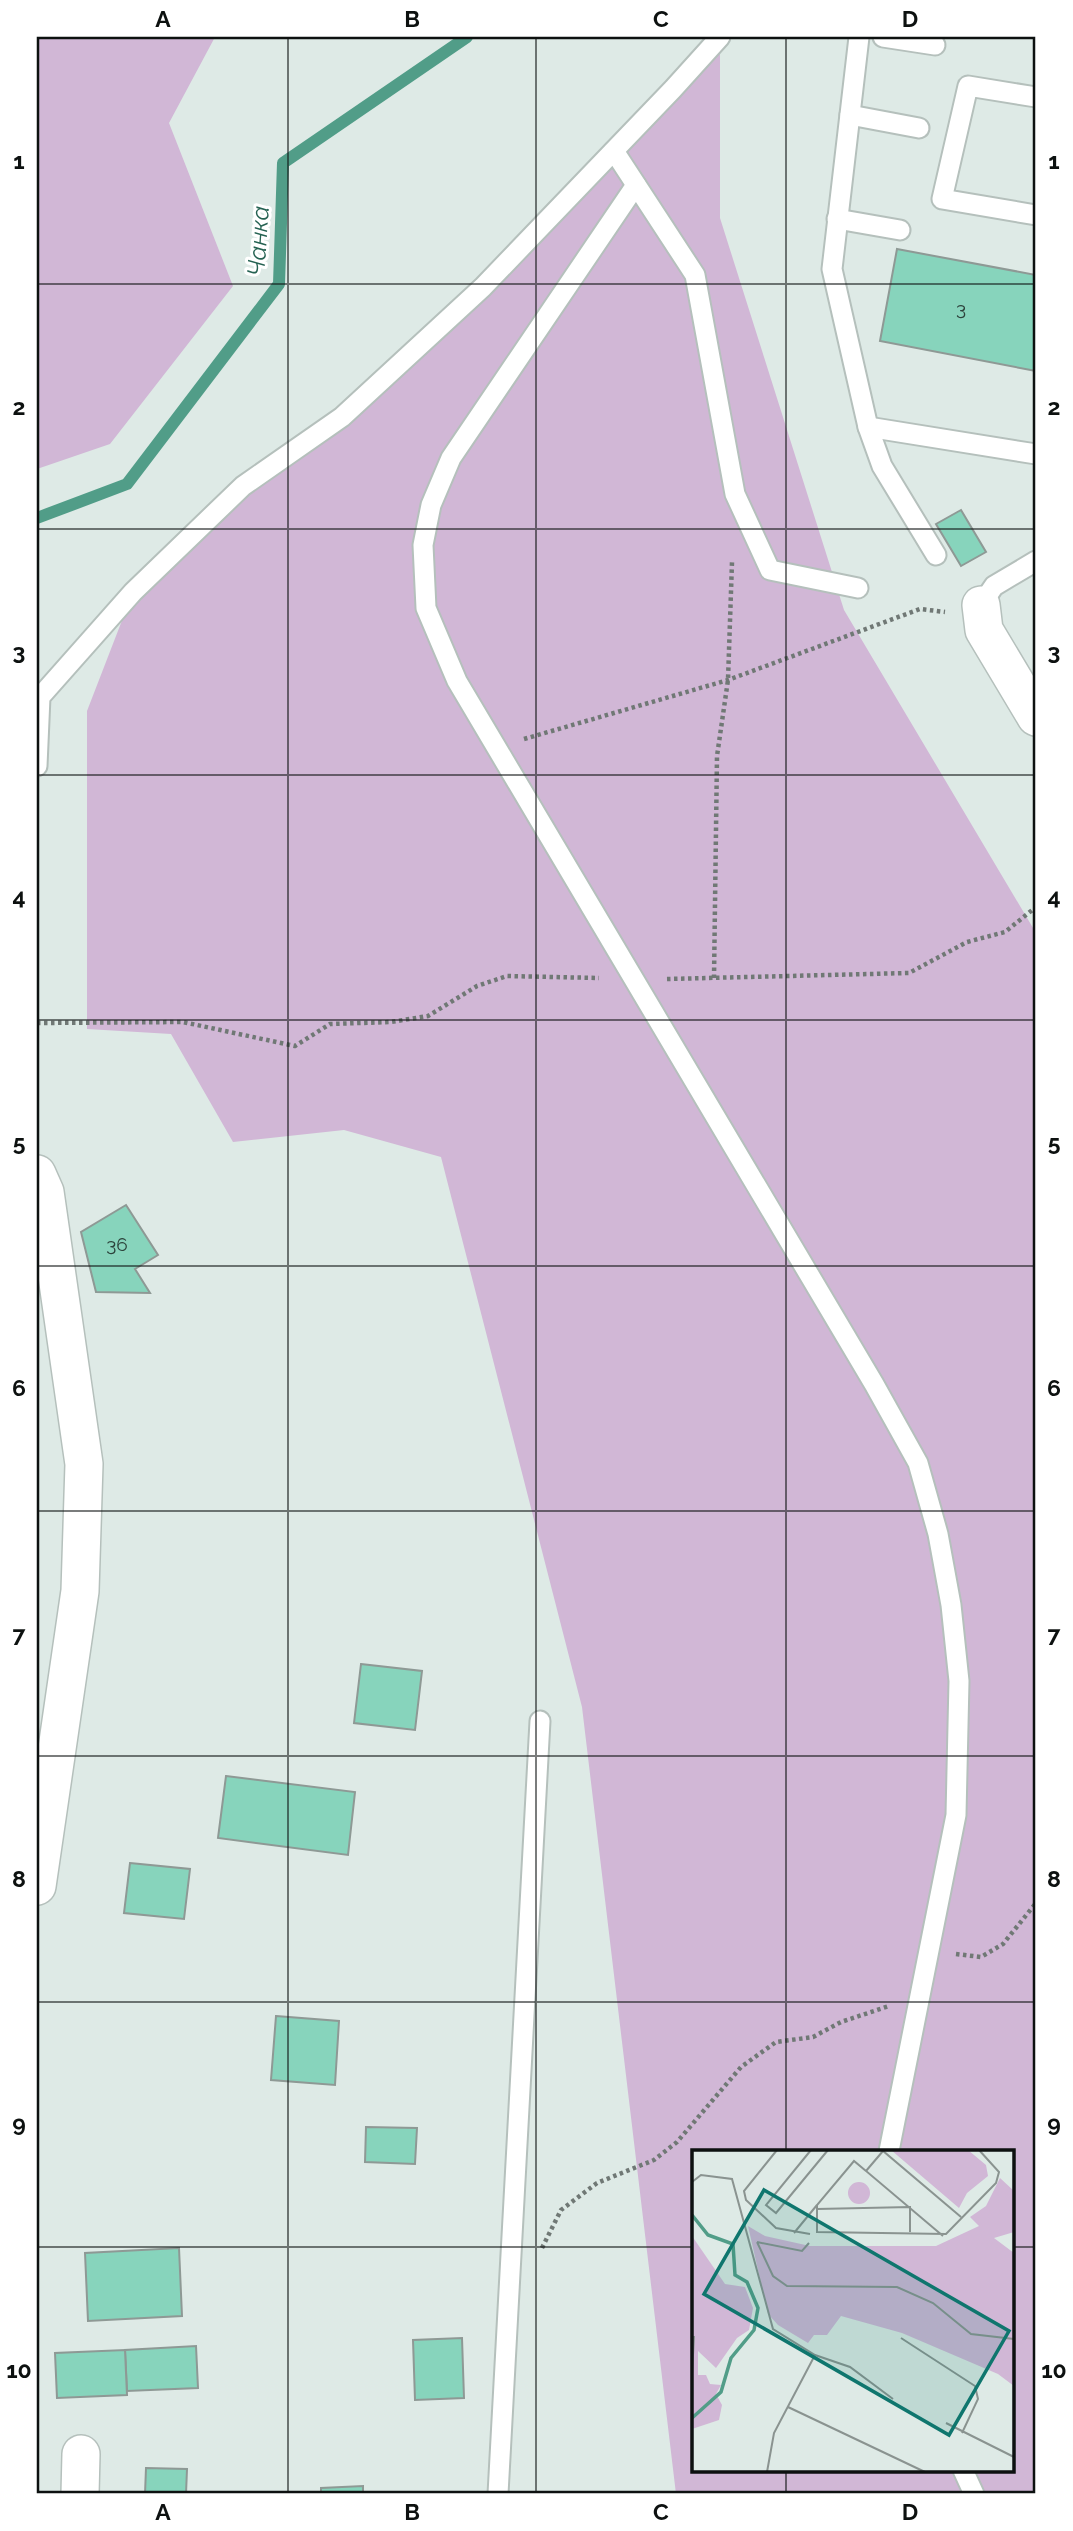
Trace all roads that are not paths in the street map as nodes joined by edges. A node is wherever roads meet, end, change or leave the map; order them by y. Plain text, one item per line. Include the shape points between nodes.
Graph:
1 (720, 37) edge
2 (859, 37) edge
3 (883, 37) edge
4 (934, 45) dead end
5 (1036, 97) edge
6 (850, 115) junction
7 (919, 128) dead end
8 (614, 151) junction
9 (636, 185) junction
10 (1036, 215) edge
11 (837, 219) junction
12 (900, 230) dead end
13 (868, 427) junction
14 (1036, 454) edge
15 (936, 555) dead end
16 (1036, 561) edge
17 (858, 588) dead end
18 (981, 610) joint
19 (1036, 717) edge
20 (37, 766) edge
21 (37, 1174) edge
22 (540, 1721) dead end
23 (37, 1886) edge
24 (888, 2150) edge
25 (81, 2454) dead end
26 (964, 2472) edge
27 (80, 2494) edge
28 (498, 2494) edge
29 (974, 2494) edge

1 - 8 lane
2 - 6 lane
3 - 4 lane
5 - 10 lane via 968,86 942,199
6 - 7 lane
6 - 11 lane
8 - 9 lane
8 - 20 lane via 483,286 352,408 243,486 133,592 40,697
9 - 17 lane via 695,275 735,494 769,570
9 - 24 lane via 451,458 431,505 423,545 426,608 457,681 918,1463 951,1605 959,1681 956,1815
11 - 12 lane
11 - 13 lane via 832,269
13 - 14 lane
13 - 15 lane via 882,466
16 - 18 lane via 994,586
18 - 19 street via 984,630
21 - 23 street via 44,1192 83,1464 80,1591
22 - 28 lane
25 - 27 street
26 - 29 lane

